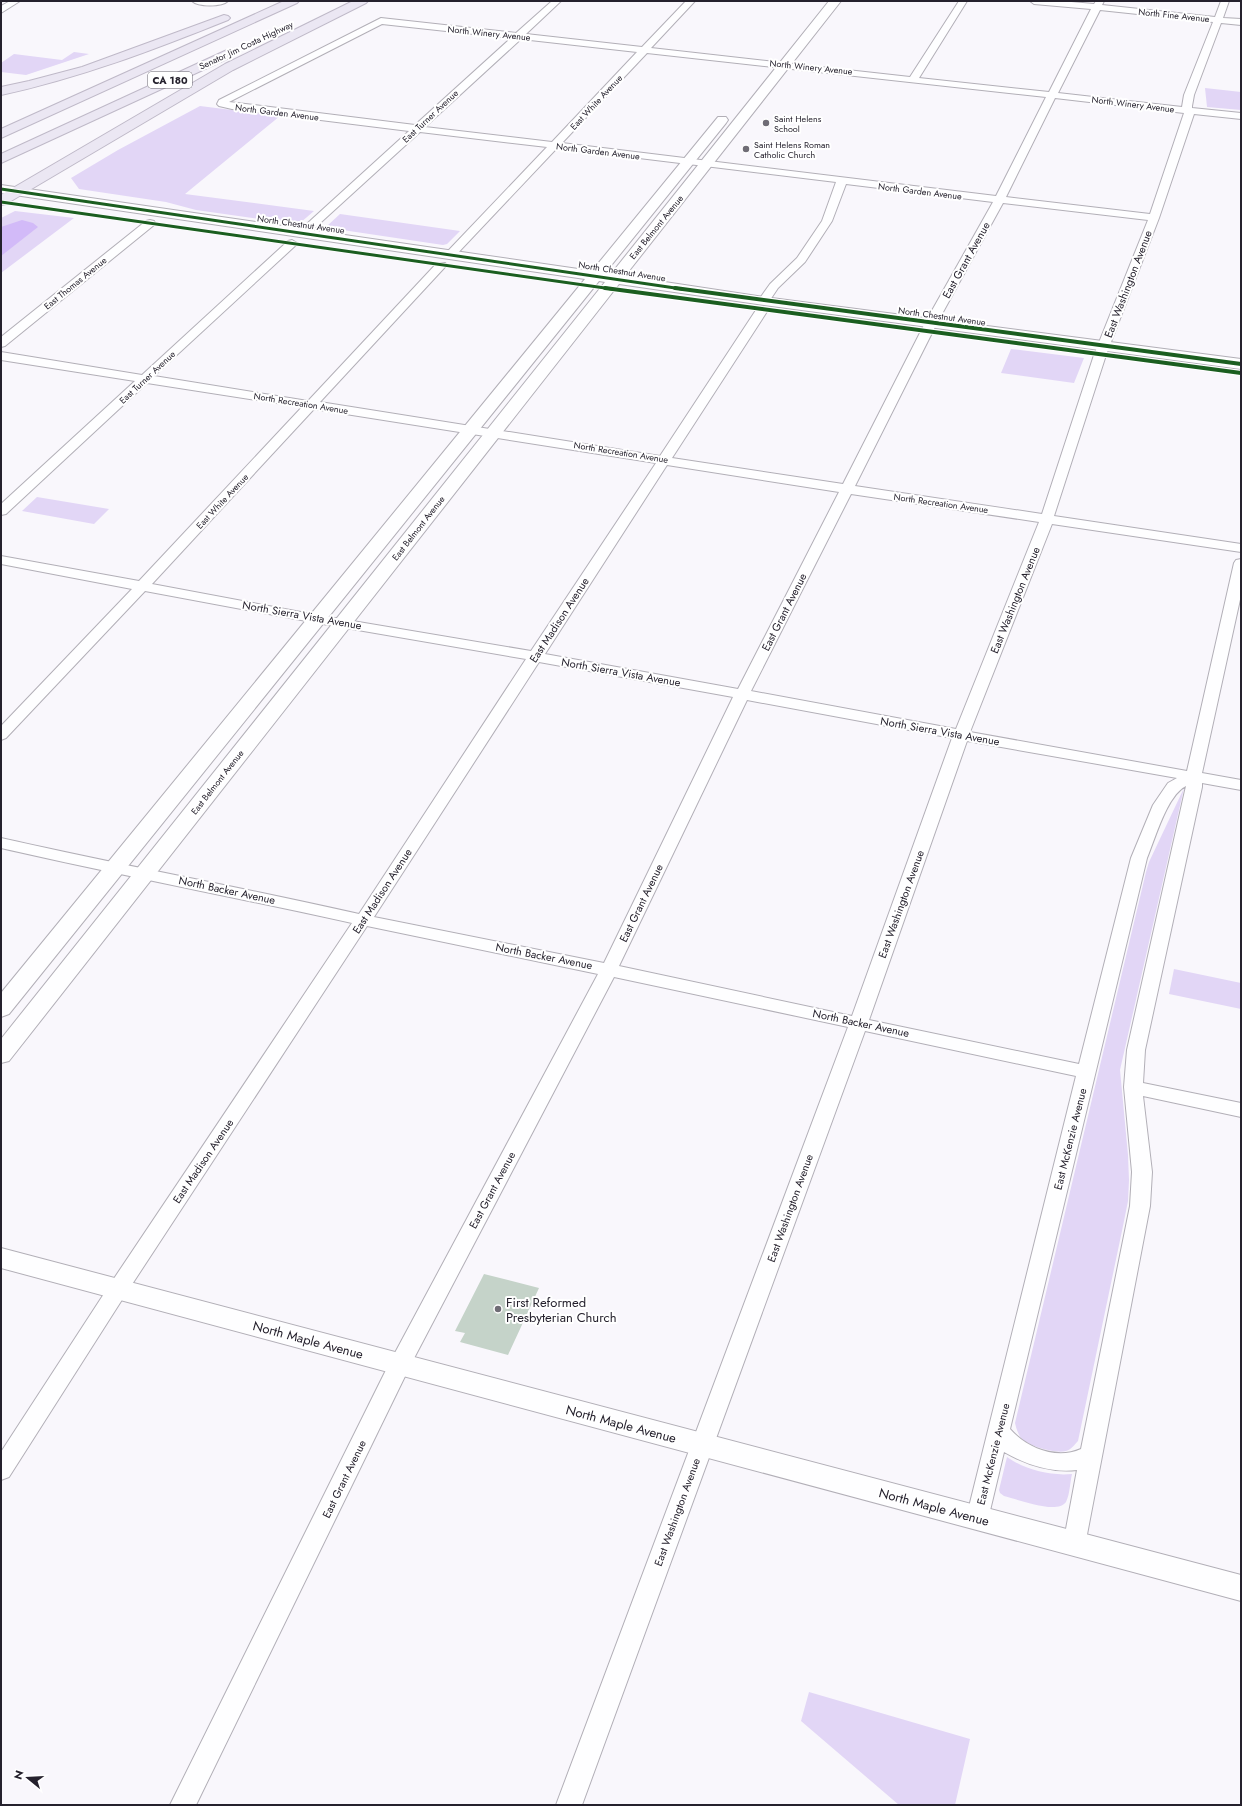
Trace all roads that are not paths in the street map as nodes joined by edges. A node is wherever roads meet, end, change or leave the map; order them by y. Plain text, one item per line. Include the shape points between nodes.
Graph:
1 (16, 1) edge
2 (196, 1) edge
3 (268, 1) edge
4 (294, 1) edge
5 (338, 1) edge
6 (362, 1) edge
7 (557, 1) edge
8 (691, 1) edge
9 (818, 1) edge
10 (835, 1) edge
11 (963, 1) edge
12 (1034, 1) edge
13 (1224, 1) edge
14 (222, 2) edge
15 (1098, 4) edge
16 (1, 10) edge
17 (246, 10) dead end
18 (232, 15) dead end
19 (1218, 19) junction
20 (381, 21) joint
21 (1241, 22) edge
22 (800, 24) dead end
23 (518, 36) junction
24 (265, 42) junction
25 (241, 47) dead end
26 (645, 50) junction
27 (781, 58) junction
28 (769, 63) junction
29 (760, 74) dead end
30 (913, 79) junction
31 (1, 91) edge
32 (1053, 94) junction
33 (731, 109) dead end
34 (1188, 110) junction
35 (1241, 116) edge
36 (1, 122) edge
37 (417, 129) junction
38 (1, 134) edge
39 (555, 146) junction
40 (39, 155) dead end
41 (1, 159) edge
42 (688, 161) junction
43 (707, 164) junction
44 (842, 181) junction
45 (1, 189) edge
46 (17, 191) junction
47 (999, 200) junction
48 (1, 201) edge
49 (1154, 218) junction
50 (150, 223) junction
51 (303, 233) junction
52 (292, 243) junction
53 (452, 254) junction
54 (441, 265) junction
55 (592, 280) junction
56 (611, 283) junction
57 (763, 305) junction
58 (929, 327) junction
59 (1, 343) edge
60 (1102, 350) junction
61 (1, 356) edge
62 (1241, 364) edge
63 (1241, 373) edge
64 (145, 378) junction
65 (312, 404) junction
66 (471, 429) junction
67 (494, 432) junction
68 (664, 459) junction
69 (847, 489) junction
70 (1, 511) edge
71 (1047, 518) junction
72 (1241, 548) edge
73 (1, 560) edge
74 (1241, 563) edge
75 (143, 586) junction
76 (317, 619) junction
77 (343, 623) junction
78 (535, 656) junction
79 (742, 695) junction
80 (1, 735) edge
81 (961, 735) junction
82 (1193, 777) junction
83 (1241, 785) edge
84 (1, 843) edge
85 (116, 869) junction
86 (144, 874) junction
87 (363, 920) junction
88 (609, 970) junction
89 (1, 1009) edge
90 (859, 1022) junction
91 (1, 1054) edge
92 (1086, 1072) junction
93 (1133, 1087) junction
94 (1241, 1110) edge
95 (1, 1258) edge
96 (118, 1289) junction
97 (400, 1364) junction
98 (999, 1432) junction
99 (702, 1446) junction
100 (1091, 1454) junction
101 (1, 1471) edge
102 (977, 1519) junction
103 (1074, 1545) junction
104 (1241, 1588) edge
105 (183, 1805) edge
106 (569, 1805) edge

1 - 16 street
2 - 14 street
3 - 17 highway
3 - 36 highway
4 - 38 highway, Senator Jim Costa Highway / CA 180
5 - 24 highway, Senator Jim Costa Highway
6 - 24 highway
7 - 23 street, East Turner Avenue
8 - 26 street, East White Avenue
9 - 22 main road
10 - 27 main road, East Belmont Avenue
11 - 30 street
12 - 15 street, North Fine Avenue
13 - 19 street, East Washington Avenue
15 - 19 street, North Fine Avenue
15 - 32 street, East Grant Avenue
18 - 31 highway via 76,74
19 - 21 street, North Fine Avenue
19 - 34 street, East Washington Avenue via 1189,95
20 - 23 street, North Winery Avenue
20 - 37 street, North Garden Avenue via 226,99 222,104
23 - 26 street, North Winery Avenue
23 - 37 street, East Turner Avenue
24 - 40 highway
24 - 46 highway via 209,79
25 - 41 highway, Senator Jim Costa Highway / CA 180
26 - 28 street, North Winery Avenue
26 - 39 street, East White Avenue
27 - 28 main road, East Belmont Avenue
27 - 30 street, North Winery Avenue
27 - 43 main road, East Belmont Avenue
28 - 29 main road, East Belmont Avenue
30 - 32 street, North Winery Avenue
32 - 34 street, North Winery Avenue
32 - 47 street, East Grant Avenue
33 - 42 main road, East Belmont Avenue
34 - 35 street, North Winery Avenue
34 - 49 street, East Washington Avenue via 1189,114
37 - 39 street, North Garden Avenue
37 - 51 street, East Turner Avenue
39 - 42 street, North Garden Avenue
39 - 53 street, East White Avenue
42 - 43 street, North Garden Avenue
42 - 55 main road, East Belmont Avenue
43 - 44 street, North Garden Avenue
43 - 56 main road, East Belmont Avenue
44 - 47 street, North Garden Avenue
44 - 57 street, East Madison Avenue via 834,195 827,221 801,260 774,286
45 - 46 main road, North Chestnut Avenue
46 - 48 highway
46 - 51 main road, North Chestnut Avenue
47 - 49 street, North Garden Avenue
47 - 58 street, East Grant Avenue
48 - 50 main road, North Chestnut Avenue
49 - 60 street, East Washington Avenue
50 - 52 main road, North Chestnut Avenue
50 - 59 street, East Thomas Avenue
51 - 53 main road, North Chestnut Avenue
52 - 53 main road via 318,240 399,252
52 - 54 main road, North Chestnut Avenue
52 - 64 street, East Turner Avenue
53 - 55 main road, North Chestnut Avenue
54 - 55 main road, North Chestnut Avenue
54 - 65 street, East White Avenue
55 - 56 main road, North Chestnut Avenue
55 - 66 main road, East Belmont Avenue
56 - 57 main road, North Chestnut Avenue
56 - 67 main road, East Belmont Avenue
57 - 58 main road, North Chestnut Avenue
57 - 68 street, East Madison Avenue
58 - 60 main road, North Chestnut Avenue
58 - 69 street, East Grant Avenue
60 - 62 main road, North Chestnut Avenue
60 - 63 main road, North Chestnut Avenue
60 - 71 street, East Washington Avenue
61 - 64 street, North Recreation Avenue
64 - 65 street, North Recreation Avenue
64 - 70 street, East Turner Avenue
65 - 66 street, North Recreation Avenue
65 - 75 street, East White Avenue
66 - 67 street, North Recreation Avenue
66 - 76 main road, East Belmont Avenue
67 - 68 street, North Recreation Avenue
67 - 77 main road, East Belmont Avenue
68 - 69 street, North Recreation Avenue
68 - 78 street, East Madison Avenue
69 - 71 street, North Recreation Avenue
69 - 79 street, East Grant Avenue
71 - 72 street, North Recreation Avenue
71 - 81 street, East Washington Avenue
73 - 75 street, North Sierra Vista Avenue
74 - 82 street
75 - 76 street, North Sierra Vista Avenue
75 - 80 street, East White Avenue
76 - 77 street, North Sierra Vista Avenue
76 - 85 main road, East Belmont Avenue
77 - 78 street, North Sierra Vista Avenue
77 - 86 main road, East Belmont Avenue
78 - 79 street, North Sierra Vista Avenue
78 - 87 street, East Madison Avenue
79 - 81 street, North Sierra Vista Avenue
79 - 88 street, East Grant Avenue
81 - 82 street, North Sierra Vista Avenue
81 - 90 street, East Washington Avenue
82 - 83 street, North Sierra Vista Avenue
82 - 92 street, East McKenzie Avenue via 1174,786 1161,806 1139,858
82 - 93 street via 1194,787 1136,1050
84 - 85 street, North Backer Avenue
85 - 86 street, North Backer Avenue
85 - 89 main road, East Belmont Avenue
86 - 87 street, North Backer Avenue
86 - 91 main road, East Belmont Avenue
87 - 88 street, North Backer Avenue
87 - 96 street, East Madison Avenue
88 - 90 street, North Backer Avenue
88 - 97 street, East Grant Avenue
90 - 92 street, North Backer Avenue
90 - 99 street, East Washington Avenue
92 - 98 street, East McKenzie Avenue
93 - 94 street
93 - 100 street via 1142,1172 1140,1206
95 - 96 main road, North Maple Avenue
96 - 97 main road, North Maple Avenue
96 - 101 street, East Madison Avenue
97 - 99 main road, North Maple Avenue
97 - 105 street, East Grant Avenue
98 - 100 street via 1012,1446 1028,1455 1056,1462 1076,1460
98 - 102 street, East McKenzie Avenue
99 - 102 main road, North Maple Avenue
99 - 106 street, East Washington Avenue
100 - 103 street
102 - 103 main road, North Maple Avenue
103 - 104 main road, North Maple Avenue

